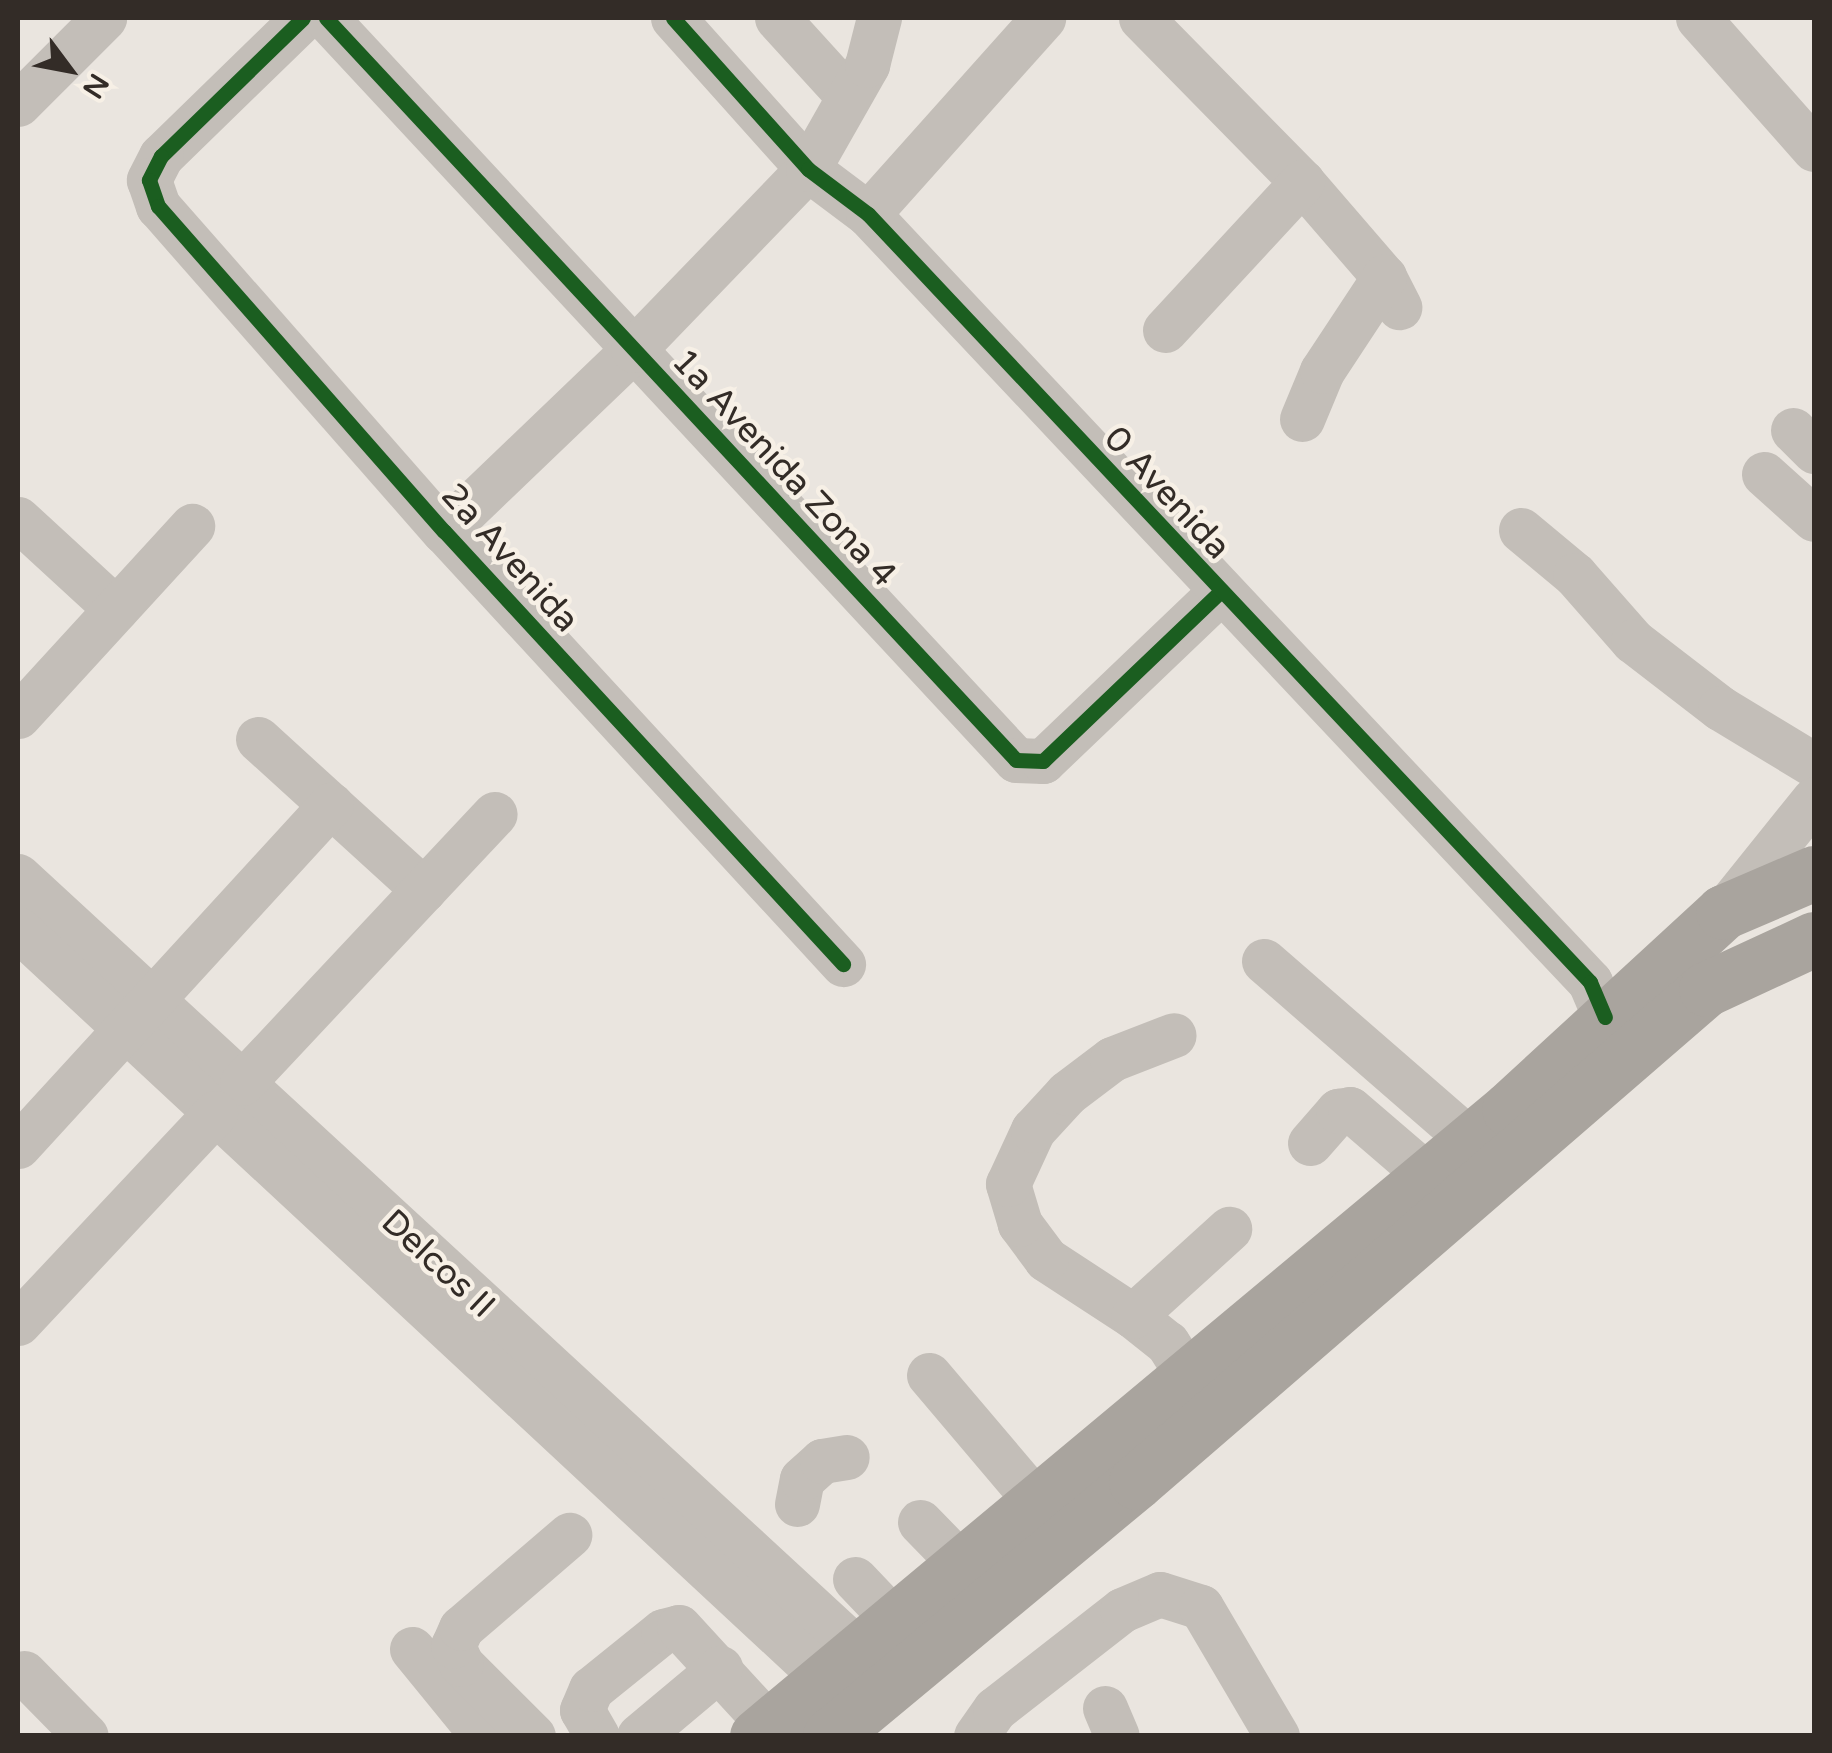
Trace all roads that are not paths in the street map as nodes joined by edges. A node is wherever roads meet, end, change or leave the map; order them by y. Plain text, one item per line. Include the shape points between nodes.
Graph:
1 (104, 18) edge
2 (326, 18) edge
3 (673, 18) edge
4 (777, 18) edge
5 (879, 18) edge
6 (1043, 18) edge
7 (1141, 18) edge
8 (1698, 18) edge
9 (284, 24) edge
10 (23, 87) edge
11 (847, 96) junction
12 (1814, 149) edge
13 (808, 169) junction
14 (1302, 182) junction
15 (868, 214) junction
16 (1165, 330) dead end
17 (633, 350) junction
18 (1302, 419) dead end
19 (1764, 474) dead end
20 (1814, 520) edge
21 (20, 525) edge
22 (192, 526) dead end
23 (444, 530) junction
24 (1521, 530) dead end
25 (1219, 593) junction
26 (116, 609) junction
27 (18, 716) edge
28 (258, 739) dead end
29 (1814, 765) edge
30 (1814, 799) edge
31 (331, 805) junction
32 (494, 814) dead end
33 (1814, 873) edge
34 (18, 876) edge
35 (424, 890) junction
36 (1723, 912) junction
37 (18, 930) edge
38 (1814, 940) edge
39 (1264, 961) dead end
40 (843, 964) dead end
41 (138, 1015) junction
42 (1605, 1017) junction
43 (1174, 1035) dead end
44 (228, 1098) junction
45 (1471, 1141) junction
46 (1310, 1143) dead end
47 (18, 1146) edge
48 (1428, 1176) junction
49 (1230, 1229) dead end
50 (24, 1302) edge
51 (1133, 1316) junction
52 (929, 1375) dead end
53 (1188, 1376) junction
54 (847, 1457) dead end
55 (1036, 1501) junction
56 (797, 1504) dead end
57 (920, 1522) dead end
58 (569, 1535) dead end
59 (962, 1565) junction
60 (854, 1579) dead end
61 (412, 1649) dead end
62 (720, 1668) junction
63 (24, 1673) dead end
64 (867, 1674) edge
65 (763, 1730) edge
66 (86, 1736) edge
67 (483, 1736) edge
68 (533, 1736) edge
69 (597, 1736) edge
70 (640, 1736) edge
71 (830, 1736) edge
72 (976, 1736) edge
73 (1277, 1736) edge

1 - 10 street
2 - 17 street, 1a Avenida Zona 4
3 - 13 street, 0 Avenida
4 - 11 street
5 - 11 street via 867,64
6 - 15 street
7 - 14 street
8 - 12 street
9 - 23 street, 2a Avenida via 161,156 149,180 158,206
11 - 13 street
13 - 15 street, 0 Avenida
13 - 17 street
14 - 16 street
14 - 18 street via 1392,292 1322,371
15 - 25 street, 0 Avenida
17 - 23 street
17 - 25 street, 1a Avenida Zona 4 via 1016,760 1043,761
19 - 20 street
21 - 26 street
22 - 26 street
23 - 40 street, 2a Avenida
24 - 29 street via 1575,575 1632,641 1720,708
25 - 42 street, 0 Avenida via 1590,982
26 - 27 street
28 - 31 street
30 - 36 street via 1781,848
31 - 35 street
31 - 41 street
32 - 35 street
33 - 36 highway
34 - 41 street, Delcos II
35 - 44 street
36 - 42 highway
37 - 41 street, Delcos II
38 - 64 highway via 1706,990 1136,1482
39 - 45 street
41 - 44 street, Delcos II
41 - 47 street
42 - 45 highway
43 - 51 street via 1112,1059 1067,1093 1032,1130 1008,1184 1020,1224 1046,1259
44 - 50 street
44 - 64 street, Delcos II
45 - 48 highway
46 - 48 street via 1338,1111 1350,1109
48 - 53 highway
49 - 51 street
51 - 53 street via 1167,1343
52 - 55 street
53 - 55 highway
54 - 56 street via 822,1461 802,1480
55 - 59 highway
57 - 59 street
58 - 68 street via 461,1628 453,1646 461,1664
59 - 64 highway
60 - 64 street
61 - 67 street
62 - 65 street
62 - 69 street via 679,1627 663,1631 591,1689 582,1710
62 - 70 street
63 - 66 street
64 - 65 highway
64 - 71 highway
72 - 73 street via 995,1710 1122,1610 1160,1594 1200,1607

